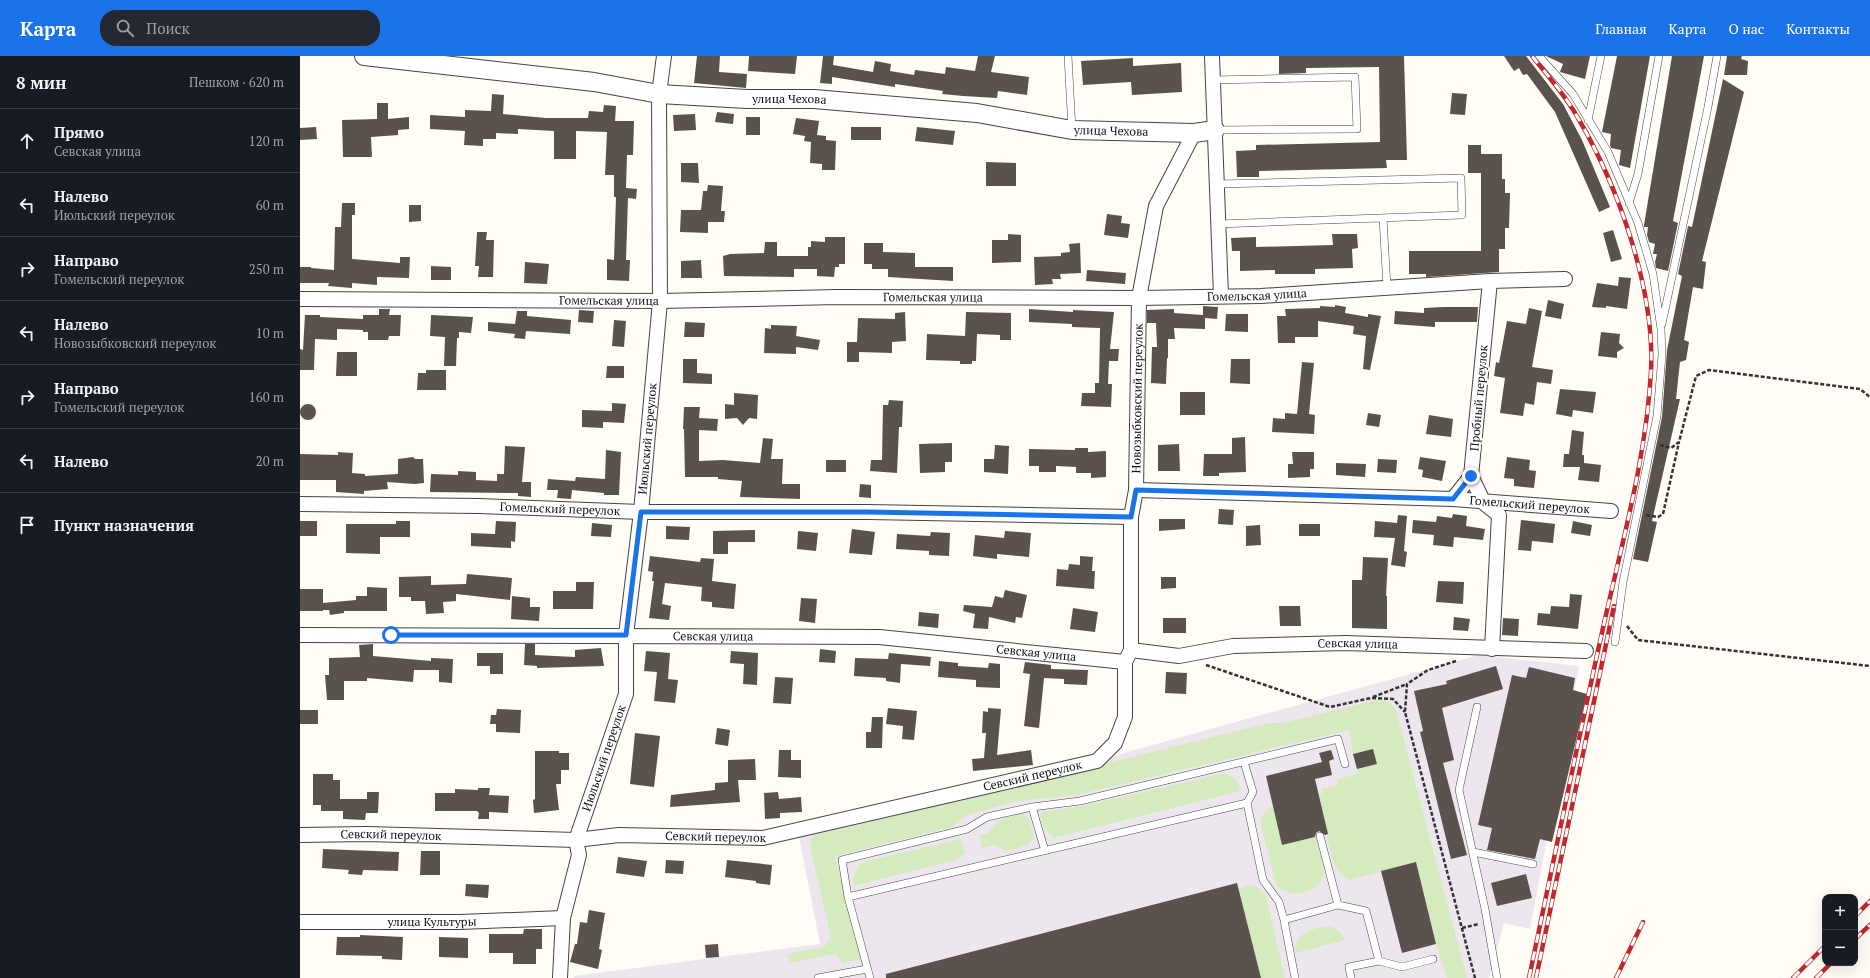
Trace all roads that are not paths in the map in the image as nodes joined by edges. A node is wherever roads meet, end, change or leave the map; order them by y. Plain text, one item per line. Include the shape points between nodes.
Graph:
1 (364, 56) edge
2 (664, 56) edge
3 (1068, 56) edge
4 (1212, 56) edge
5 (1539, 56) edge
6 (1601, 56) edge
7 (1659, 56) edge
8 (1717, 56) edge
9 (1546, 60) edge
10 (1213, 80) junction
11 (659, 94) junction
12 (1588, 120) junction
13 (1072, 130) junction
14 (1215, 130) junction
15 (1194, 133) junction
16 (1217, 184) junction
17 (1629, 203) junction
18 (1383, 218) junction
19 (1219, 224) junction
20 (1566, 279) dead end
21 (1490, 281) junction
22 (1387, 287) junction
23 (1221, 296) junction
24 (1139, 298) junction
25 (300, 299) edge
26 (660, 300) junction
27 (1661, 329) junction
28 (1471, 476) junction
29 (1136, 490) junction
30 (1453, 499) junction
31 (1484, 503) junction
32 (300, 504) edge
33 (1611, 511) dead end
34 (641, 512) junction
35 (1131, 517) junction
36 (300, 635) edge
37 (626, 635) junction
38 (1615, 642) dead end
39 (1492, 649) junction
40 (1586, 651) dead end
41 (1128, 656) junction
42 (1477, 706) dead end
43 (1115, 743) joint
44 (1244, 762) junction
45 (1345, 764) dead end
46 (1247, 803) junction
47 (1032, 807) junction
48 (300, 835) edge
49 (1320, 836) dead end
50 (576, 840) junction
51 (1045, 851) junction
52 (1473, 852) junction
53 (1533, 864) dead end
54 (848, 897) junction
55 (1338, 905) junction
56 (563, 918) junction
57 (1284, 920) junction
58 (300, 922) edge
59 (1433, 959) dead end
60 (1379, 961) junction
61 (868, 969) junction
62 (560, 978) edge
63 (818, 978) edge
64 (870, 978) edge
65 (1295, 978) edge
66 (1351, 978) edge
67 (1497, 978) edge

1 - 11 street, улица Чехова via 594,82
2 - 11 street, Июльский переулок
3 - 13 lane
4 - 10 street
5 - 9 lane
6 - 12 lane
7 - 17 lane via 1638,174
8 - 27 lane
9 - 12 lane via 1573,94
10 - 14 street
10 - 14 lane via 1355,77 1357,129
11 - 13 street, улица Чехова via 747,99 814,99 977,113
11 - 26 street, Июльский переулок
12 - 17 lane via 1608,152
13 - 15 street, улица Чехова
14 - 15 street, улица Чехова
14 - 16 street
15 - 24 street, Новозыбковский переулок via 1156,206
16 - 18 lane via 1461,178 1462,215
16 - 19 street
17 - 27 lane via 1638,223 1653,274
18 - 19 lane
18 - 22 lane
19 - 23 street
20 - 21 street, Гомельская улица
21 - 22 street, Гомельская улица
21 - 28 street, Пробный переулок
22 - 23 street, Гомельская улица via 1261,296
23 - 24 street, Гомельская улица
24 - 26 street, Гомельская улица via 837,297
24 - 29 street, Новозыбковский переулок
25 - 26 street, Гомельская улица
26 - 34 street, Июльский переулок
27 - 38 lane via 1656,416 1623,582
28 - 30 street
28 - 31 street
29 - 30 street, Гомельский переулок
29 - 35 street, Новозыбковский переулок
30 - 31 street, Гомельский переулок
31 - 33 street, Гомельский переулок
31 - 39 street via 1499,515
32 - 34 street, Гомельский переулок via 479,506
34 - 35 street, Гомельский переулок via 868,512
34 - 37 street, Июльский переулок
35 - 41 street, Новозыбковский переулок
36 - 37 street, Севская улица
37 - 41 street, Севская улица via 879,637
37 - 50 street, Июльский переулок via 626,694
39 - 40 street, Севская улица
39 - 41 street, Севская улица via 1345,643 1233,646 1179,656
41 - 43 street, Новозыбковский переулок via 1125,717
42 - 52 lane via 1459,790
43 - 50 street, Севский переулок via 1097,761 763,838 619,835
44 - 45 lane via 1338,739
44 - 46 lane via 1253,792
44 - 47 lane via 1080,801
46 - 51 lane
46 - 57 lane via 1263,880 1279,902
47 - 51 lane
47 - 54 lane via 987,817 967,829 842,860
48 - 50 street, Севский переулок via 367,834
49 - 55 lane
50 - 56 street, Июльский переулок via 579,855
51 - 54 lane
52 - 53 lane
52 - 67 lane
54 - 61 lane
55 - 57 lane
55 - 60 lane via 1366,911
56 - 58 street, улица Культуры via 460,922
56 - 62 street, Июльский переулок
57 - 65 lane
59 - 60 lane via 1402,967
60 - 66 lane via 1349,967
61 - 63 lane
61 - 64 lane

